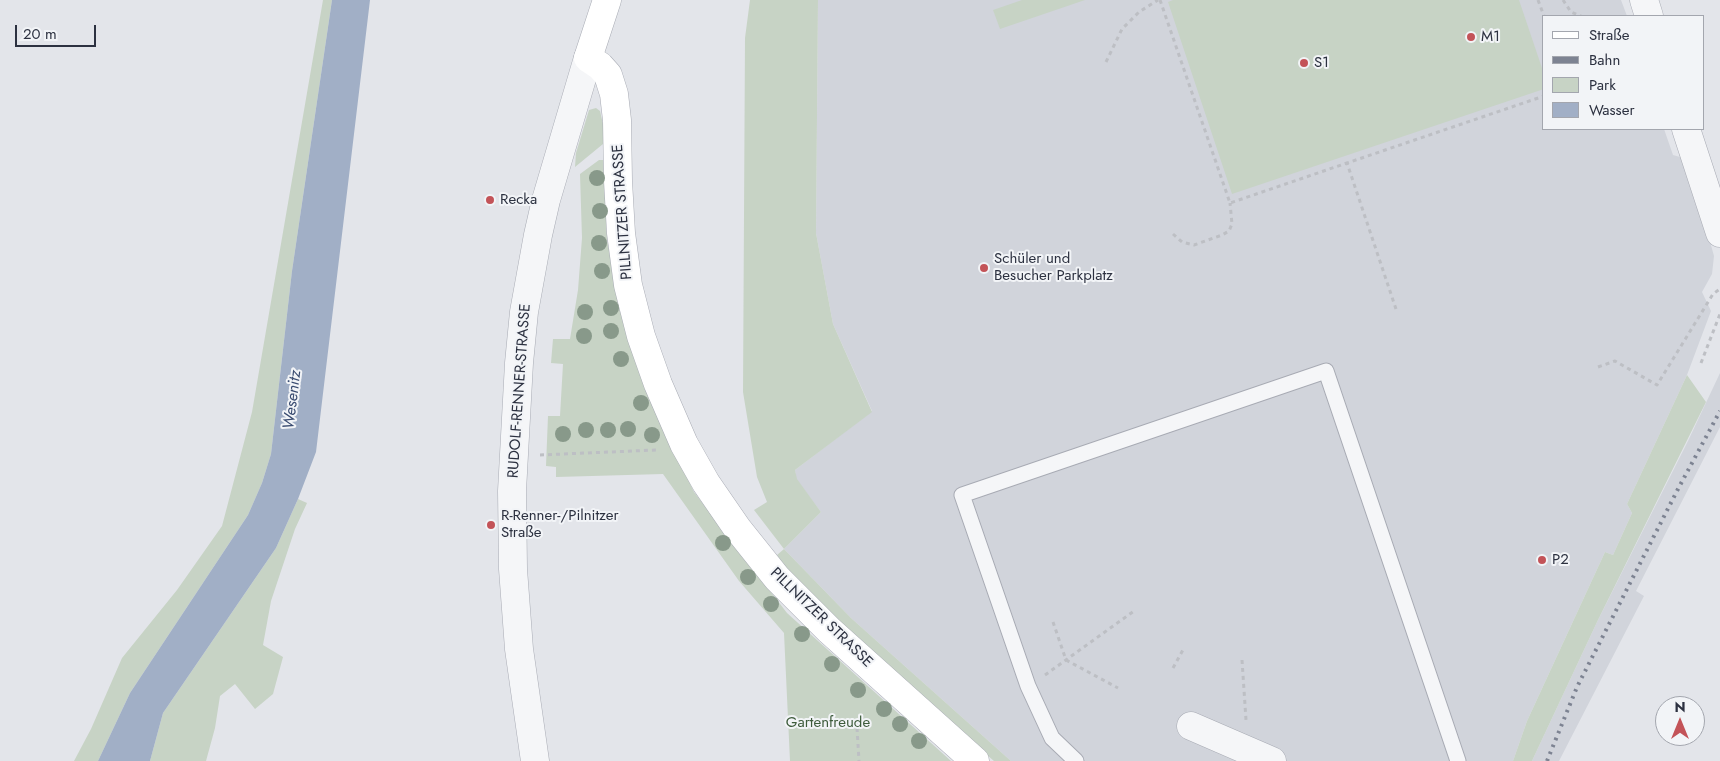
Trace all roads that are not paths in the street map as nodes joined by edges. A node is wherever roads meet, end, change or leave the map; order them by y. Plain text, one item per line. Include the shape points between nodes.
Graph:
1 (607, 0) edge
2 (1644, 0) edge
3 (1649, 15) edge
4 (588, 58) junction
5 (1686, 130) edge
6 (1720, 233) edge
7 (1192, 726) dead end
8 (535, 761) edge
9 (975, 761) edge
10 (1076, 761) edge
11 (1272, 761) edge
12 (1458, 761) edge

1 - 4 street, RUDOLF-RENNER-STRASSE
2 - 3 street
4 - 8 street, RUDOLF-RENNER-STRASSE via 546,200 524,312 519,363 512,491 513,569 519,649
4 - 9 street, PILLNITZER STRASSE via 608,75 614,94 628,285 658,384 688,452 732,521 777,578 829,630
5 - 6 street
7 - 11 street
10 - 12 lane via 1052,738 1028,686 962,495 1326,371

